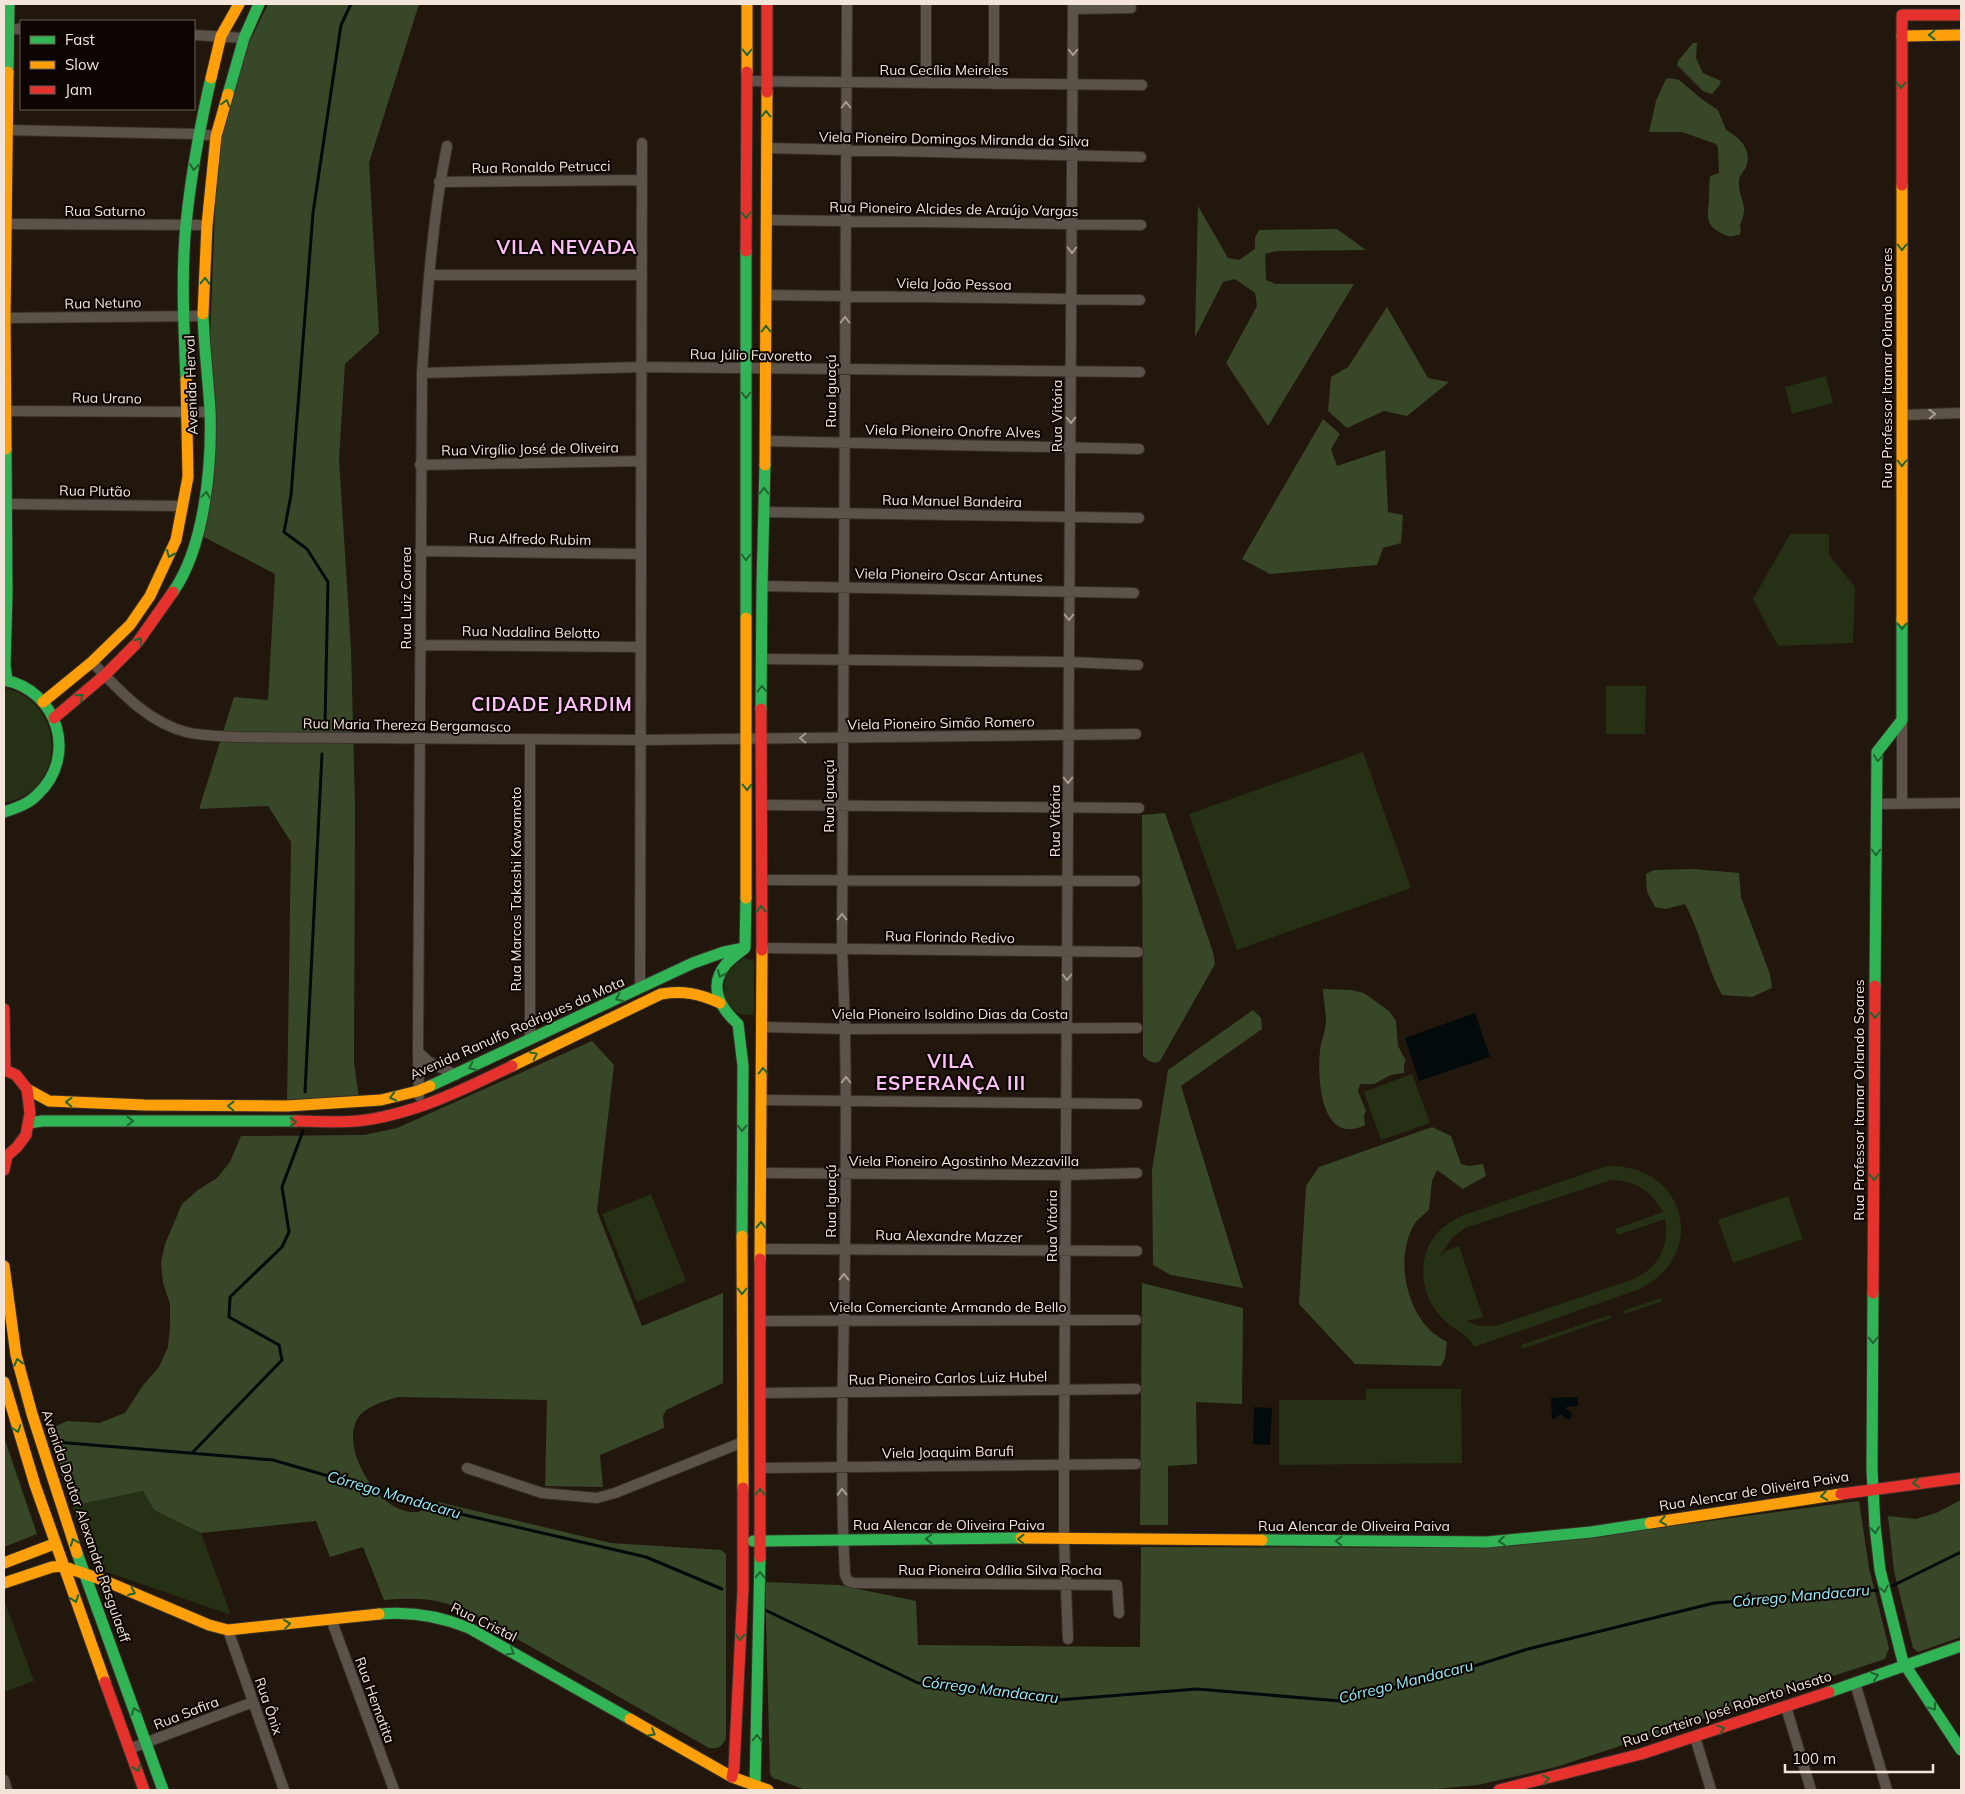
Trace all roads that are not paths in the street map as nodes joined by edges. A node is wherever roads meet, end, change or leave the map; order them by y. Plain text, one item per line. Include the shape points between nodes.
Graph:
1 (9, 4) edge
2 (239, 4) edge
3 (259, 4) edge
4 (747, 4) edge
5 (766, 4) edge
6 (847, 4) edge
7 (926, 4) edge
8 (994, 4) edge
9 (1073, 6) edge
10 (1131, 8) dead end
11 (1961, 15) edge
12 (6, 28) edge
13 (20, 29) edge
14 (195, 35) edge
15 (1961, 35) edge
16 (222, 36) junction
17 (1902, 36) junction
18 (244, 38) junction
19 (747, 81) junction
20 (767, 81) junction
21 (846, 83) junction
22 (926, 84) junction
23 (994, 84) junction
24 (1073, 84) junction
25 (1142, 85) dead end
26 (6, 130) edge
27 (198, 134) junction
28 (216, 136) junction
29 (642, 143) dead end
30 (447, 146) dead end
31 (766, 148) junction
32 (846, 150) junction
33 (1072, 155) junction
34 (1141, 157) dead end
35 (642, 180) junction
36 (439, 182) junction
37 (766, 220) junction
38 (846, 221) junction
39 (5, 224) edge
40 (1072, 224) junction
41 (186, 225) junction
42 (207, 225) junction
43 (1141, 225) dead end
44 (428, 275) junction
45 (642, 275) junction
46 (766, 295) junction
47 (845, 296) junction
48 (1072, 299) junction
49 (1140, 300) dead end
50 (183, 316) junction
51 (204, 316) junction
52 (4, 318) edge
53 (641, 368) junction
54 (746, 368) junction
55 (766, 369) junction
56 (845, 369) junction
57 (1071, 371) junction
58 (1140, 372) dead end
59 (422, 373) junction
60 (5, 411) edge
61 (210, 412) junction
62 (188, 413) junction
63 (1961, 413) edge
64 (1902, 414) junction
65 (766, 441) junction
66 (845, 443) junction
67 (1070, 448) junction
68 (1139, 449) dead end
69 (641, 461) junction
70 (420, 465) junction
71 (6, 504) junction
72 (183, 506) junction
73 (764, 512) junction
74 (844, 513) junction
75 (1070, 517) junction
76 (1139, 518) dead end
77 (420, 551) junction
78 (640, 554) junction
79 (762, 586) junction
80 (844, 587) junction
81 (1070, 591) junction
82 (5, 593) edge
83 (1134, 593) dead end
84 (420, 645) junction
85 (641, 647) junction
86 (762, 659) junction
87 (844, 660) junction
88 (92, 662) junction
89 (1069, 662) junction
90 (1138, 665) dead end
91 (105, 675) junction
92 (5, 680) edge
93 (43, 702) junction
94 (54, 718) junction
95 (1902, 720) junction
96 (1136, 734) dead end
97 (1069, 735) junction
98 (762, 737) junction
99 (747, 738) junction
100 (843, 738) junction
101 (420, 739) junction
102 (530, 740) junction
103 (642, 740) junction
104 (1961, 803) edge
105 (1876, 804) junction
106 (1902, 804) junction
107 (761, 805) junction
108 (843, 805) junction
109 (1068, 808) junction
110 (1139, 808) dead end
111 (4, 812) edge
112 (761, 880) junction
113 (843, 881) junction
114 (1135, 881) dead end
115 (1068, 883) junction
116 (745, 948) junction
117 (762, 948) junction
118 (842, 949) junction
119 (1068, 952) junction
120 (1138, 952) dead end
121 (640, 988) junction
122 (720, 1003) junction
123 (4, 1009) edge
124 (738, 1024) junction
125 (763, 1027) junction
126 (1067, 1027) junction
127 (1137, 1028) dead end
128 (846, 1029) junction
129 (530, 1039) junction
130 (418, 1052) junction
131 (4, 1070) edge
132 (456, 1076) junction
133 (27, 1089) junction
134 (418, 1091) junction
135 (763, 1100) junction
136 (846, 1100) junction
137 (1066, 1102) junction
138 (1137, 1104) dead end
139 (422, 1107) junction
140 (29, 1123) junction
141 (5, 1156) edge
142 (4, 1170) edge
143 (761, 1172) junction
144 (1137, 1173) dead end
145 (845, 1174) junction
146 (1066, 1175) junction
147 (845, 1248) junction
148 (760, 1249) junction
149 (1066, 1251) junction
150 (1137, 1251) dead end
151 (4, 1266) edge
152 (1136, 1320) dead end
153 (760, 1321) junction
154 (843, 1321) junction
155 (1065, 1321) junction
156 (4, 1382) edge
157 (1065, 1389) junction
158 (1136, 1390) dead end
159 (760, 1393) junction
160 (843, 1394) junction
161 (743, 1442) junction
162 (1064, 1464) junction
163 (1136, 1464) dead end
164 (842, 1467) junction
165 (468, 1468) dead end
166 (760, 1468) junction
167 (1961, 1478) edge
168 (1872, 1489) junction
169 (1064, 1539) junction
170 (742, 1541) junction
171 (760, 1541) junction
172 (843, 1541) junction
173 (54, 1544) junction
174 (4, 1562) edge
175 (62, 1566) junction
176 (86, 1575) junction
177 (4, 1583) edge
178 (854, 1583) joint
179 (1066, 1584) junction
180 (1119, 1612) dead end
181 (331, 1619) junction
182 (228, 1630) junction
183 (1068, 1639) dead end
184 (1961, 1646) edge
185 (1906, 1666) junction
186 (1855, 1683) junction
187 (253, 1702) junction
188 (1786, 1706) junction
189 (1695, 1738) junction
190 (146, 1742) junction
191 (130, 1748) junction
192 (1961, 1750) edge
193 (732, 1777) junction
194 (4, 1780) edge
195 (755, 1786) junction
196 (7, 1790) edge
197 (144, 1790) edge
198 (163, 1790) edge
199 (284, 1790) edge
200 (394, 1790) edge
201 (768, 1790) edge
202 (1499, 1790) edge
203 (1711, 1790) edge
204 (1811, 1790) edge
205 (1886, 1790) edge

1 - 12 main road
2 - 16 main road, Avenida Herval
3 - 18 main road, Avenida Herval
4 -> 19 main road
5 - 20 main road
6 - 21 street, Rua Iguaçú
7 - 22 street
8 - 23 street
9 - 10 street
9 -> 24 street, Rua Vitória
11 - 17 main road, Rua Professor Itamar Orlando Soares via 1902,15
12 - 13 street
12 - 26 main road
14 - 16 street
15 -> 17 main road
16 - 18 street
16 - 27 main road, Avenida Herval
17 -> 64 main road, Rua Professor Itamar Orlando Soares
28 -> 18 main road, Avenida Herval
19 - 20 street, Rua Cecília Meireles
19 -> 54 main road
20 - 21 street, Rua Cecília Meireles
31 -> 20 main road
21 - 22 street, Rua Cecília Meireles
32 -> 21 street, Rua Iguaçú
22 - 23 street, Rua Cecília Meireles
23 - 24 street, Rua Cecília Meireles
24 - 25 street, Rua Cecília Meireles
24 - 33 street, Rua Vitória
26 - 27 street
26 - 39 main road
27 - 28 street
27 -> 41 main road, Avenida Herval
28 - 42 main road, Avenida Herval
29 - 35 street
30 - 36 street, Rua Luiz Correa
31 - 32 street, Viela Pioneiro Domingos Miranda da Silva
31 - 37 main road
32 - 33 street, Viela Pioneiro Domingos Miranda da Silva
32 - 38 street, Rua Iguaçú
33 - 34 street, Viela Pioneiro Domingos Miranda da Silva
33 - 40 street, Rua Vitória
35 - 36 street, Rua Ronaldo Petrucci
35 - 45 street
36 - 44 street, Rua Luiz Correa
37 - 38 street, Rua Pioneiro Alcides de Araújo Vargas
37 - 46 main road
38 - 40 street, Rua Pioneiro Alcides de Araújo Vargas
38 - 47 street, Rua Iguaçú
39 - 41 street, Rua Saturno
39 - 52 main road
40 - 43 street, Rua Pioneiro Alcides de Araújo Vargas
40 -> 48 street, Rua Vitória
41 - 42 street, Rua Saturno
41 - 50 main road, Avenida Herval
51 -> 42 main road, Avenida Herval
44 - 45 street
44 - 59 street, Rua Luiz Correa
45 - 53 street
46 - 47 street, Viela João Pessoa
55 -> 46 main road
47 - 48 street, Viela João Pessoa
56 -> 47 street, Rua Iguaçú
48 - 49 street, Viela João Pessoa
48 - 57 street, Rua Vitória
50 - 51 street, Rua Netuno
50 - 52 street, Rua Netuno
50 - 62 main road, Avenida Herval
51 - 61 main road, Avenida Herval
52 - 60 main road
53 - 54 street, Rua Júlio Favoretto
53 - 59 street, Rua Júlio Favoretto
53 - 69 street
54 - 55 street, Rua Júlio Favoretto
54 -> 99 main road
55 - 56 street, Rua Júlio Favoretto
55 - 65 main road
56 - 57 street, Rua Júlio Favoretto
56 - 66 street, Rua Iguaçú
57 - 58 street, Rua Júlio Favoretto
57 -> 67 street, Rua Vitória
59 - 70 street, Rua Luiz Correa
60 - 62 street, Rua Urano
60 - 71 main road
61 - 62 street, Rua Urano
91 -> 61 main road, Avenida Herval via 138,643 181,580 197,537 207,494
62 - 72 main road, Avenida Herval via 188,477
64 -> 63 street
64 -> 95 main road, Rua Professor Itamar Orlando Soares
65 - 66 street, Viela Pioneiro Onofre Alves
73 -> 65 main road
66 - 67 street, Viela Pioneiro Onofre Alves
66 - 74 street, Rua Iguaçú
67 - 68 street, Viela Pioneiro Onofre Alves
67 - 75 street, Rua Vitória
69 - 70 street, Rua Virgílio José de Oliveira
69 - 78 street
70 - 77 street, Rua Luiz Correa
71 - 72 street, Rua Plutão
71 - 82 main road
72 -> 88 main road, Avenida Herval via 176,540 150,596 130,625
73 - 74 street, Rua Manuel Bandeira
73 - 79 main road
74 - 75 street, Rua Manuel Bandeira
74 - 80 street, Rua Iguaçú
75 - 76 street, Rua Manuel Bandeira
75 - 81 street, Rua Vitória
77 - 78 street, Rua Alfredo Rubim
77 - 84 street, Rua Luiz Correa
78 - 85 street
79 - 80 street, Viela Pioneiro Oscar Antunes
79 - 86 main road
80 - 81 street, Viela Pioneiro Oscar Antunes
80 - 87 street, Rua Iguaçú
81 - 83 street, Viela Pioneiro Oscar Antunes
81 -> 89 street, Rua Vitória
82 - 92 main road
84 - 85 street, Rua Nadalina Belotto
84 - 101 street, Rua Luiz Correa
85 - 103 street
86 - 87 street
98 -> 86 main road
87 - 89 street
87 - 100 street, Rua Iguaçú
88 - 91 street, Rua Maria Thereza Bergamasco
88 - 93 main road, Avenida Herval
89 - 90 street
89 - 97 street, Rua Vitória
94 -> 91 main road, Avenida Herval
91 - 101 street, Rua Maria Thereza Bergamasco via 153,718 187,732 236,737
92 - 93 main road via 25,686
93 - 94 main road
94 - 111 main road via 60,747 50,782 24,806
95 -> 105 main road, Rua Professor Itamar Orlando Soares via 1878,752
95 - 106 street, Rua Professor Itamar Orlando Soares
96 - 97 street, Viela Pioneiro Simão Romero
97 - 100 street, Viela Pioneiro Simão Romero
97 -> 109 street, Rua Vitória
98 - 99 street, Viela Pioneiro Simão Romero
100 -> 98 street, Viela Pioneiro Simão Romero
98 - 107 main road
99 - 103 street, Rua Maria Thereza Bergamasco
99 -> 116 main road
100 - 108 street, Rua Iguaçú
101 - 102 street, Rua Maria Thereza Bergamasco
101 - 130 street, Rua Luiz Correa
102 - 103 street, Rua Maria Thereza Bergamasco
102 - 129 street, Rua Marcos Takashi Kawamoto
103 - 121 street
104 - 106 street
105 - 106 street
105 -> 168 main road, Rua Professor Itamar Orlando Soares
107 - 108 street
107 - 112 main road
108 - 109 street
108 - 113 street, Rua Iguaçú
109 - 110 street
109 - 115 street, Rua Vitória
112 - 113 street
117 -> 112 main road
113 - 115 street
118 -> 113 street, Rua Iguaçú
114 - 115 street
115 - 119 street, Rua Vitória
116 - 117 main road, Avenida Ranulfo Rodrigues da Mota
116 - 121 main road, Avenida Ranulfo Rodrigues da Mota via 692,963
116 -> 122 main road via 726,964 719,976
117 - 118 street, Rua Florindo Redivo
117 - 125 main road
118 - 119 street, Rua Florindo Redivo
118 - 128 street, Rua Iguaçú
119 - 120 street, Rua Florindo Redivo
119 -> 126 street, Rua Vitória
121 -> 129 main road, Avenida Ranulfo Rodrigues da Mota
122 - 124 main road
139 -> 122 main road, Avenida Ranulfo Rodrigues da Mota via 661,994 687,990
123 - 131 main road
124 - 125 main road
124 -> 161 main road via 743,1066
125 - 128 street, Viela Pioneiro Isoldino Dias da Costa
135 -> 125 main road
126 - 127 street, Viela Pioneiro Isoldino Dias da Costa
126 - 128 street, Viela Pioneiro Isoldino Dias da Costa
126 - 137 street, Rua Vitória
136 -> 128 street, Rua Iguaçú
129 -> 132 main road, Avenida Ranulfo Rodrigues da Mota
130 - 132 street via 429,1062
130 - 134 street, Rua Luiz Correa
131 - 133 main road via 16,1075
132 - 134 main road, Avenida Ranulfo Rodrigues da Mota
134 -> 133 main road, Avenida Ranulfo Rodrigues da Mota via 374,1101 287,1106 49,1101
133 - 140 main road
134 - 139 street, Rua Luiz Correa
135 - 136 street
135 - 143 main road
136 - 137 street
136 - 145 street, Rua Iguaçú
137 - 138 street
137 - 146 street, Rua Vitória
140 -> 139 main road, Avenida Ranulfo Rodrigues da Mota via 356,1121 383,1118
140 - 141 main road via 18,1148
141 - 142 main road
143 - 145 street, Viela Pioneiro Agostinho Mezzavilla
148 -> 143 main road
144 - 146 street, Viela Pioneiro Agostinho Mezzavilla
145 - 146 street, Viela Pioneiro Agostinho Mezzavilla
145 - 147 street, Rua Iguaçú
146 - 149 street, Rua Vitória
147 - 148 street, Rua Alexandre Mazzer
147 - 149 street, Rua Alexandre Mazzer
154 -> 147 street, Rua Iguaçú
148 - 153 main road
149 - 150 street, Rua Alexandre Mazzer
149 - 155 street, Rua Vitória
176 -> 151 main road, Avenida Doutor Alexandre Rasgulaeff via 62,1510 16,1355
152 - 155 street, Viela Comerciante Armando de Bello
153 - 154 street, Viela Comerciante Armando de Bello
153 - 159 main road
154 - 155 street, Viela Comerciante Armando de Bello
154 - 160 street, Rua Iguaçú
155 - 157 street, Rua Vitória
156 -> 173 main road
157 - 158 street, Rua Pioneiro Carlos Luiz Hubel
157 - 160 street, Rua Pioneiro Carlos Luiz Hubel
157 - 162 street, Rua Vitória
159 - 160 street, Rua Pioneiro Carlos Luiz Hubel
159 - 166 main road
160 - 164 street, Rua Iguaçú
161 - 165 street via 597,1498 542,1493
161 - 170 main road
162 - 163 street, Viela Joaquim Barufi
162 - 164 street, Viela Joaquim Barufi
162 - 169 street, Rua Vitória
164 - 166 street, Viela Joaquim Barufi
172 -> 164 street, Rua Iguaçú
171 -> 166 main road
167 -> 168 main road, Rua Alencar de Oliveira Paiva
168 -> 169 main road, Rua Alencar de Oliveira Paiva via 1591,1532 1487,1542
168 -> 185 main road, Rua Professor Itamar Orlando Soares via 1880,1570
169 -> 172 main road, Rua Alencar de Oliveira Paiva
169 - 179 street, Rua Vitória
170 - 171 main road, Rua Alencar de Oliveira Paiva
170 -> 193 main road via 743,1589
171 - 172 main road, Rua Alencar de Oliveira Paiva
195 -> 171 main road
172 - 178 street, Rua Iguaçú via 844,1575
173 - 174 main road
173 - 175 main road
175 - 176 main road, Rua Cristal
175 - 177 main road
175 -> 191 main road
176 -> 182 main road, Rua Cristal
190 -> 176 main road, Avenida Doutor Alexandre Rasgulaeff
178 - 179 street, Rua Pioneira Odília Silva Rocha
179 - 180 street, Rua Pioneira Odília Silva Rocha via 1117,1584
179 - 183 street, Rua Vitória
182 -> 181 main road, Rua Cristal
181 -> 193 main road, Rua Cristal via 405,1613 454,1621
181 - 200 street, Rua Hematita
182 - 187 street, Rua Ônix
184 - 185 main road, Rua Carteiro José Roberto Nasato
186 -> 185 main road, Rua Carteiro José Roberto Nasato
185 -> 192 main road, Rua Professor Itamar Orlando Soares
186 - 188 main road, Rua Carteiro José Roberto Nasato
186 - 205 street
187 - 190 street, Rua Safira
187 - 199 street, Rua Ônix
189 -> 188 main road, Rua Carteiro José Roberto Nasato
188 - 204 street
202 -> 189 main road, Rua Carteiro José Roberto Nasato
189 - 203 street
190 - 191 street, Rua Safira
190 - 198 main road, Avenida Doutor Alexandre Rasgulaeff
191 -> 197 main road
193 - 195 main road, Rua Cristal
194 - 196 street
195 - 201 main road

